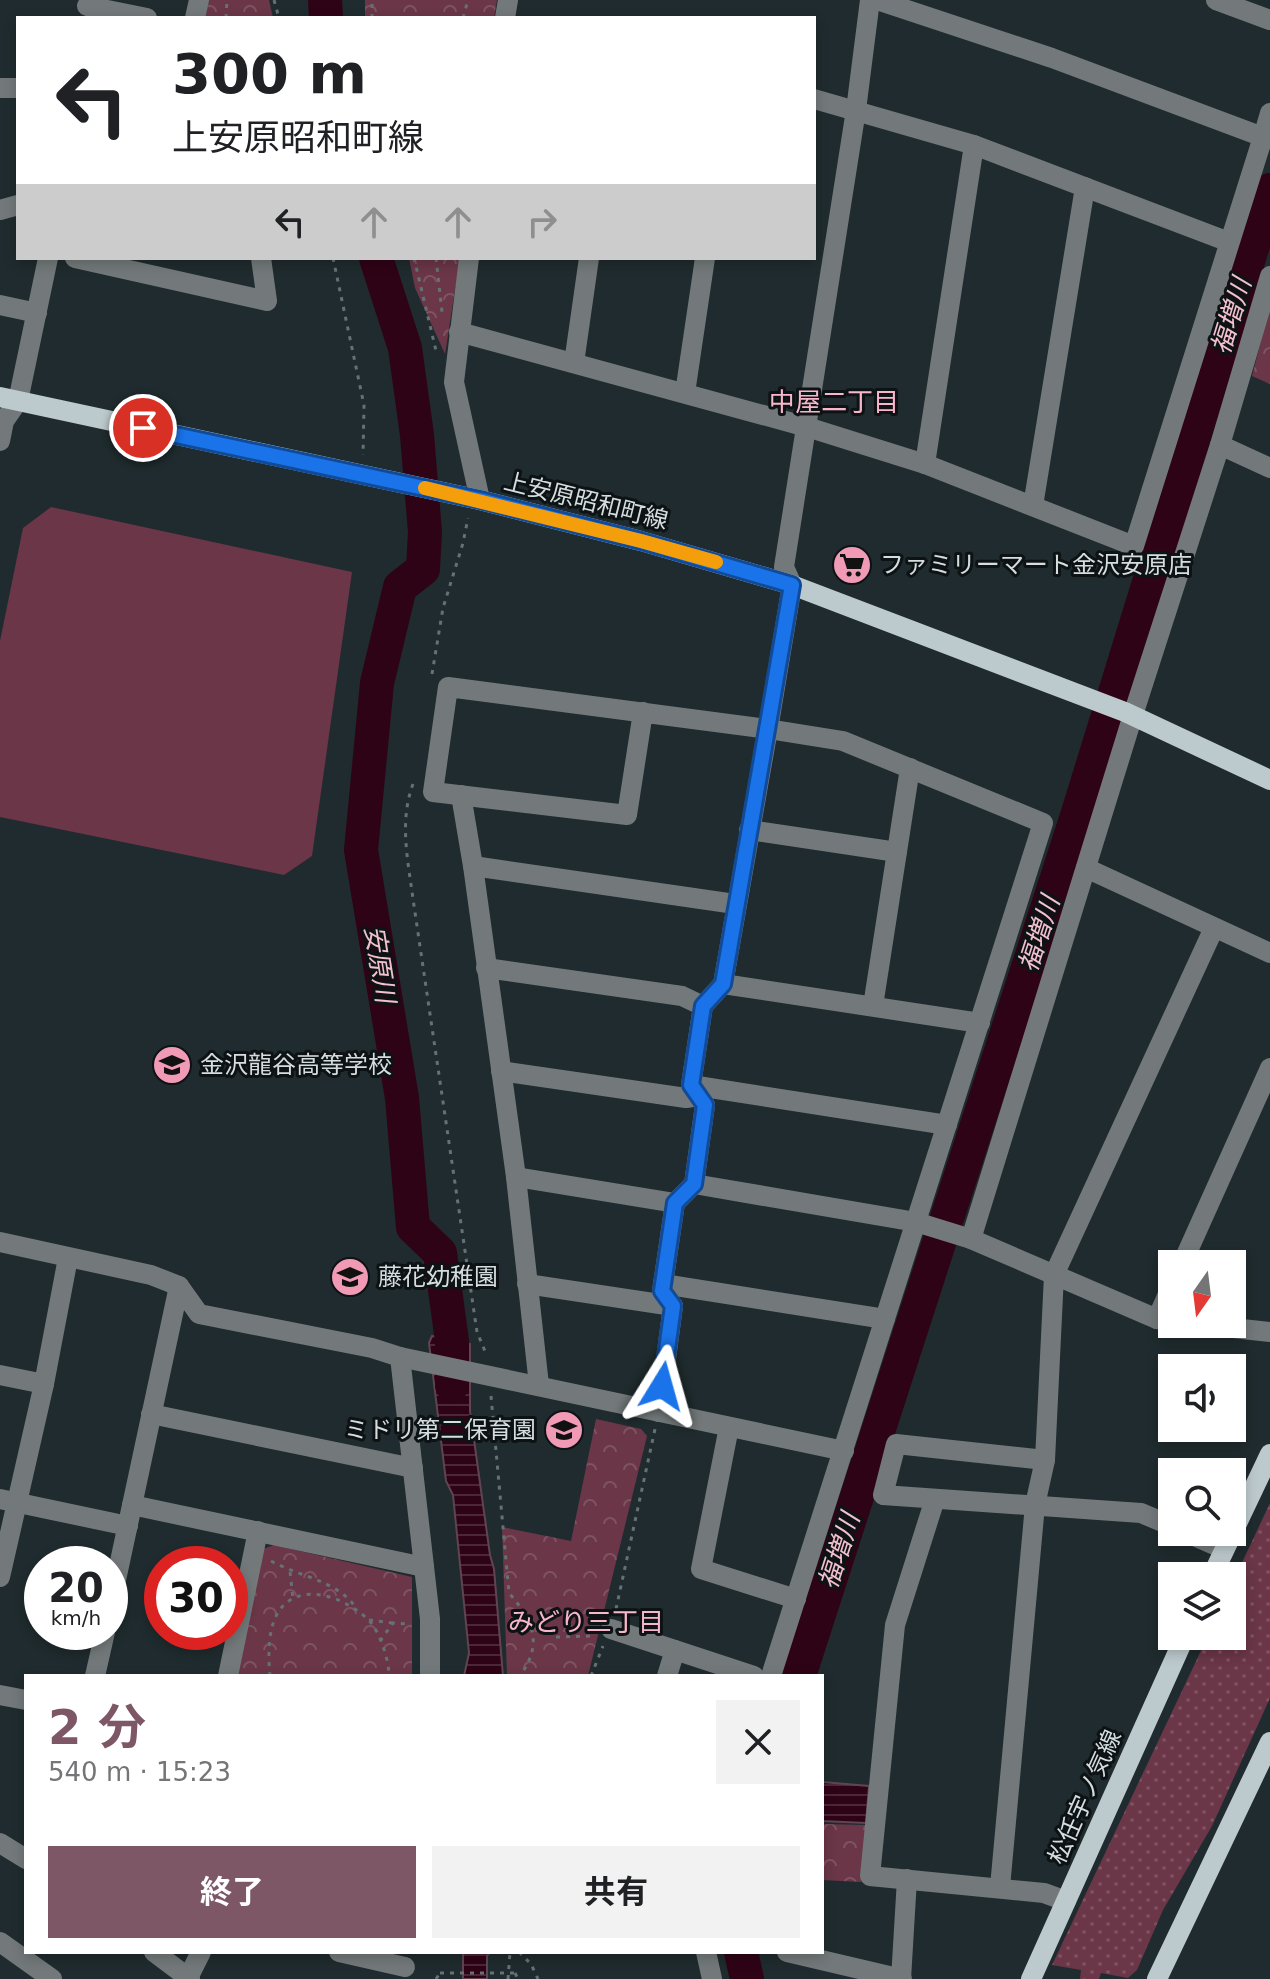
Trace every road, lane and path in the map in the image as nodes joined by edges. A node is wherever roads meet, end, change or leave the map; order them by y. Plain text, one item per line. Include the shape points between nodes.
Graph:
1 (870, 0) edge
2 (877, 0) edge
3 (1216, 0) edge
4 (87, 8) edge
5 (135, 16) edge
6 (1270, 20) edge
7 (816, 100) edge
8 (856, 110) junction
9 (1270, 113) edge
10 (1267, 138) edge
11 (974, 145) junction
12 (1085, 187) junction
13 (1229, 242) junction
14 (48, 260) edge
15 (95, 260) edge
16 (261, 260) edge
17 (333, 260) edge
18 (469, 260) edge
19 (589, 260) edge
20 (705, 260) edge
21 (146, 265) edge
22 (1270, 276) edge
23 (0, 305) edge
24 (37, 313) junction
25 (459, 332) junction
26 (574, 363) junction
27 (685, 393) junction
28 (9, 399) edge
29 (807, 427) junction
30 (0, 441) edge
31 (1220, 445) junction
32 (925, 464) junction
33 (1270, 468) edge
34 (362, 475) junction
35 (476, 499) junction
36 (1033, 506) junction
37 (792, 585) junction
38 (432, 677) dead end
39 (643, 712) junction
40 (1129, 714) junction
41 (768, 729) junction
42 (910, 768) junction
43 (1270, 780) edge
44 (414, 782) dead end
45 (461, 795) junction
46 (749, 830) junction
47 (897, 852) junction
48 (473, 866) junction
49 (1086, 868) junction
50 (735, 904) junction
51 (1214, 928) junction
52 (1270, 953) edge
53 (486, 968) junction
54 (723, 984) junction
55 (703, 1006) junction
56 (873, 1006) junction
57 (980, 1023) junction
58 (1270, 1068) edge
59 (501, 1071) junction
60 (695, 1090) junction
61 (947, 1125) junction
62 (516, 1177) junction
63 (694, 1184) junction
64 (675, 1203) junction
65 (923, 1224) junction
66 (965, 1238) junction
67 (0, 1242) edge
68 (1188, 1250) edge
69 (68, 1258) junction
70 (1054, 1275) junction
71 (527, 1284) junction
72 (663, 1284) junction
73 (179, 1286) junction
74 (673, 1306) junction
75 (1158, 1318) edge
76 (885, 1319) junction
77 (1246, 1329) edge
78 (1270, 1332) edge
79 (408, 1359) junction
80 (0, 1375) edge
81 (489, 1376) junction
82 (44, 1384) junction
83 (539, 1385) junction
84 (659, 1412) junction
85 (151, 1414) junction
86 (729, 1427) junction
87 (844, 1451) junction
88 (1270, 1454) edge
89 (1045, 1460) junction
90 (413, 1468) junction
91 (935, 1499) junction
92 (9, 1500) edge
93 (132, 1505) junction
94 (1035, 1505) junction
95 (1158, 1520) edge
96 (128, 1526) junction
97 (258, 1531) junction
98 (124, 1546) edge
99 (1217, 1546) edge
100 (1224, 1549) junction
101 (253, 1553) junction
102 (1218, 1562) edge
103 (424, 1567) junction
104 (290, 1572) junction
105 (0, 1577) edge
106 (293, 1599) junction
107 (796, 1599) junction
108 (359, 1612) junction
109 (368, 1620) junction
110 (393, 1623) junction
111 (430, 1624) junction
112 (610, 1632) junction
113 (556, 1637) dead end
114 (380, 1641) junction
115 (101, 1650) edge
116 (675, 1650) junction
117 (1179, 1650) edge
118 (95, 1674) edge
119 (228, 1674) edge
120 (270, 1674) edge
121 (388, 1674) edge
122 (430, 1674) edge
123 (521, 1674) edge
124 (592, 1674) edge
125 (668, 1674) edge
126 (748, 1674) edge
127 (772, 1674) edge
128 (0, 1695) edge
129 (24, 1700) edge
130 (1270, 1742) edge
131 (0, 1843) edge
132 (24, 1858) edge
133 (907, 1879) junction
134 (1000, 1887) junction
135 (1066, 1901) junction
136 (0, 1942) edge
137 (157, 1954) edge
138 (200, 1954) edge
139 (349, 1954) edge
140 (510, 1954) edge
141 (521, 1954) edge
142 (706, 1954) edge
143 (796, 1954) edge
144 (406, 1966) edge
145 (508, 1973) junction
146 (189, 1978) edge
147 (52, 1979) edge
148 (436, 1979) edge
149 (508, 1979) edge
150 (518, 1979) edge
151 (538, 1979) edge
152 (712, 1979) edge
153 (902, 1979) edge
154 (1031, 1979) edge
155 (1157, 1979) edge

1 - 8 street
2 - 10 street
3 - 6 street
4 - 5 street
7 - 8 street
8 - 11 street
8 - 29 street
9 - 10 street
10 - 13 street
11 - 12 street
11 - 32 street
12 - 13 street
12 - 36 street
13 - 36 street via 1134,546
14 - 24 street
15 - 21 street
16 - 21 street via 267,301
17 - 34 path via 364,405
18 - 25 street
19 - 26 street
20 - 27 street
22 - 31 street
23 - 24 street
24 - 28 street
25 - 26 street
25 - 35 street via 454,382
26 - 27 street
27 - 29 street
28 - 30 street
28 - 34 main road, 上安原昭和町線
29 - 32 street
29 - 37 street via 784,567
31 - 33 street
31 - 40 street
32 - 36 street
34 - 35 main road, 上安原昭和町線
35 - 37 main road, 上安原昭和町線
35 - 38 path via 443,608
37 - 40 main road, 上安原昭和町線
37 - 41 street
39 - 41 street
39 - 45 street via 627,815
39 - 45 street via 448,687 433,792
40 - 43 main road, 上安原昭和町線
40 - 49 street
41 - 42 street via 843,741
41 - 46 street
42 - 47 street
42 - 57 street via 1043,823
44 - 81 path via 405,834 477,1332
45 - 48 street
46 - 47 street
46 - 50 street
47 - 56 street
48 - 50 street
48 - 53 street
49 - 51 street
49 - 66 street
50 - 54 street
51 - 52 street
51 - 70 street
53 - 55 street via 682,996
53 - 59 street
54 - 55 street
54 - 56 street
55 - 60 street
56 - 57 street
57 - 61 street
58 - 68 street
59 - 60 street via 686,1098
59 - 62 street
60 - 61 street
60 - 63 street via 705,1105
61 - 65 street
62 - 64 street
62 - 71 street
63 - 64 street
63 - 65 street
64 - 72 street
65 - 66 street
65 - 76 street
66 - 70 street
67 - 69 street
69 - 73 street
69 - 82 street
70 - 75 street
70 - 89 street
71 - 74 street
71 - 83 street
72 - 74 street
72 - 76 street
73 - 79 street via 199,1314
73 - 85 street
74 - 84 street
76 - 87 street
77 - 78 street
79 - 81 street
79 - 90 street
80 - 82 street
81 - 83 street
81 - 123 path via 509,1593 533,1631 533,1649
82 - 92 street
83 - 84 street
84 - 86 street
84 - 112 path
85 - 90 street
85 - 93 street
86 - 87 street
86 - 107 street via 701,1569
87 - 107 street
88 - 100 main road
89 - 91 street via 896,1444 883,1495
89 - 94 street
90 - 103 street
91 - 94 street
91 - 133 street via 895,1625 870,1876
92 - 96 street
92 - 105 street
93 - 96 street
93 - 97 street
94 - 95 street via 1141,1513
94 - 134 street
96 - 98 street
97 - 101 street
97 - 103 street
99 - 100 street
100 - 102 main road
101 - 104 path
101 - 119 street
103 - 111 street
104 - 106 path
104 - 108 path via 337,1588
106 - 108 path via 334,1597
106 - 120 path via 282,1606 272,1629
107 - 127 street
108 - 109 path
109 - 110 path
109 - 114 path
110 - 111 path
110 - 114 path
111 - 122 street
112 - 113 path
112 - 116 street
112 - 124 path
114 - 121 path
115 - 118 street
116 - 125 street
116 - 126 street
117 - 135 main road, 松任宇ノ気線
128 - 129 street
130 - 155 main road
131 - 132 street
133 - 134 street
133 - 153 street
134 - 135 street
135 - 154 main road, 松任宇ノ気線
136 - 147 street
137 - 146 street
138 - 146 street
139 - 144 street
140 - 145 path
141 - 151 path
142 - 152 street
143 - 153 street
145 - 148 path, bridge via 440,1973
145 - 149 path
145 - 150 path, bridge

